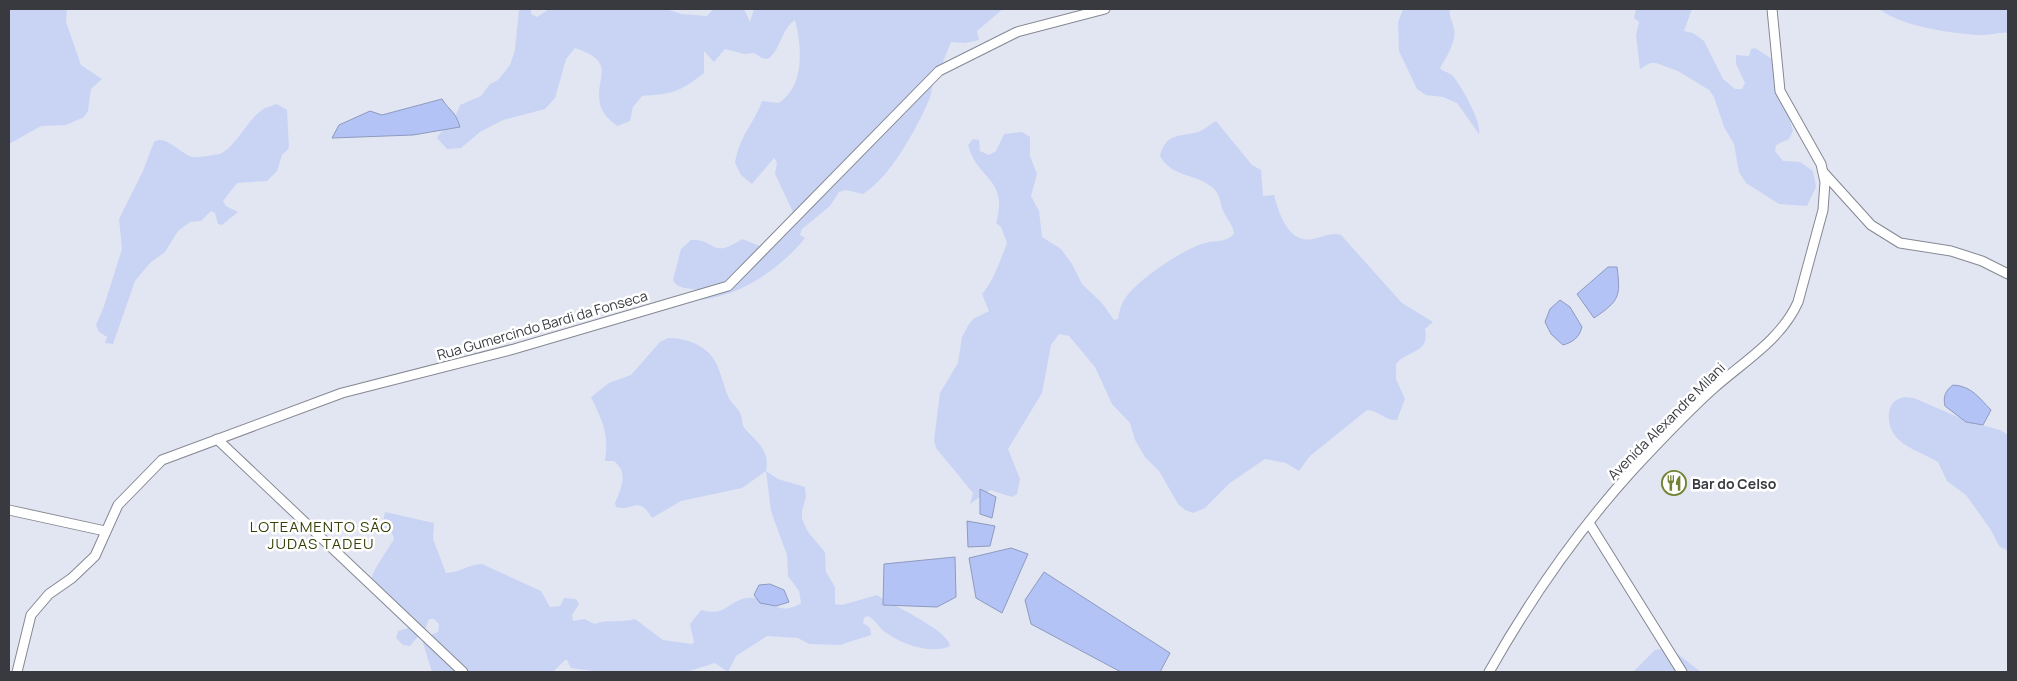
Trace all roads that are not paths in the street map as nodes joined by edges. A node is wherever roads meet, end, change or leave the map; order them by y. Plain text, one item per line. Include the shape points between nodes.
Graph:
1 (1104, 9) edge
2 (1772, 9) edge
3 (1823, 172) junction
4 (2008, 274) edge
5 (217, 439) junction
6 (9, 510) edge
7 (1589, 523) junction
8 (105, 531) junction
9 (17, 672) edge
10 (463, 672) edge
11 (1489, 672) edge
12 (1682, 672) edge

1 - 5 street, Rua Gumercindo Bardi da Fonseca via 1017,32 939,71 728,286 514,349 342,393
2 - 3 street, Avenida Alexandre Milani via 1780,91
3 - 4 street via 1871,225 1900,243 1951,252 1982,261
3 - 7 street, Avenida Alexandre Milani via 1823,210 1807,274 1793,313 1770,341 1713,388 1672,430
5 - 8 street, Rua Gumercindo Bardi da Fonseca via 162,460 118,505
5 - 10 street
6 - 8 street
7 - 11 street, Avenida Alexandre Milani via 1520,617
7 - 12 street
8 - 9 street, Rua Gumercindo Bardi da Fonseca via 95,556 49,594 31,615

